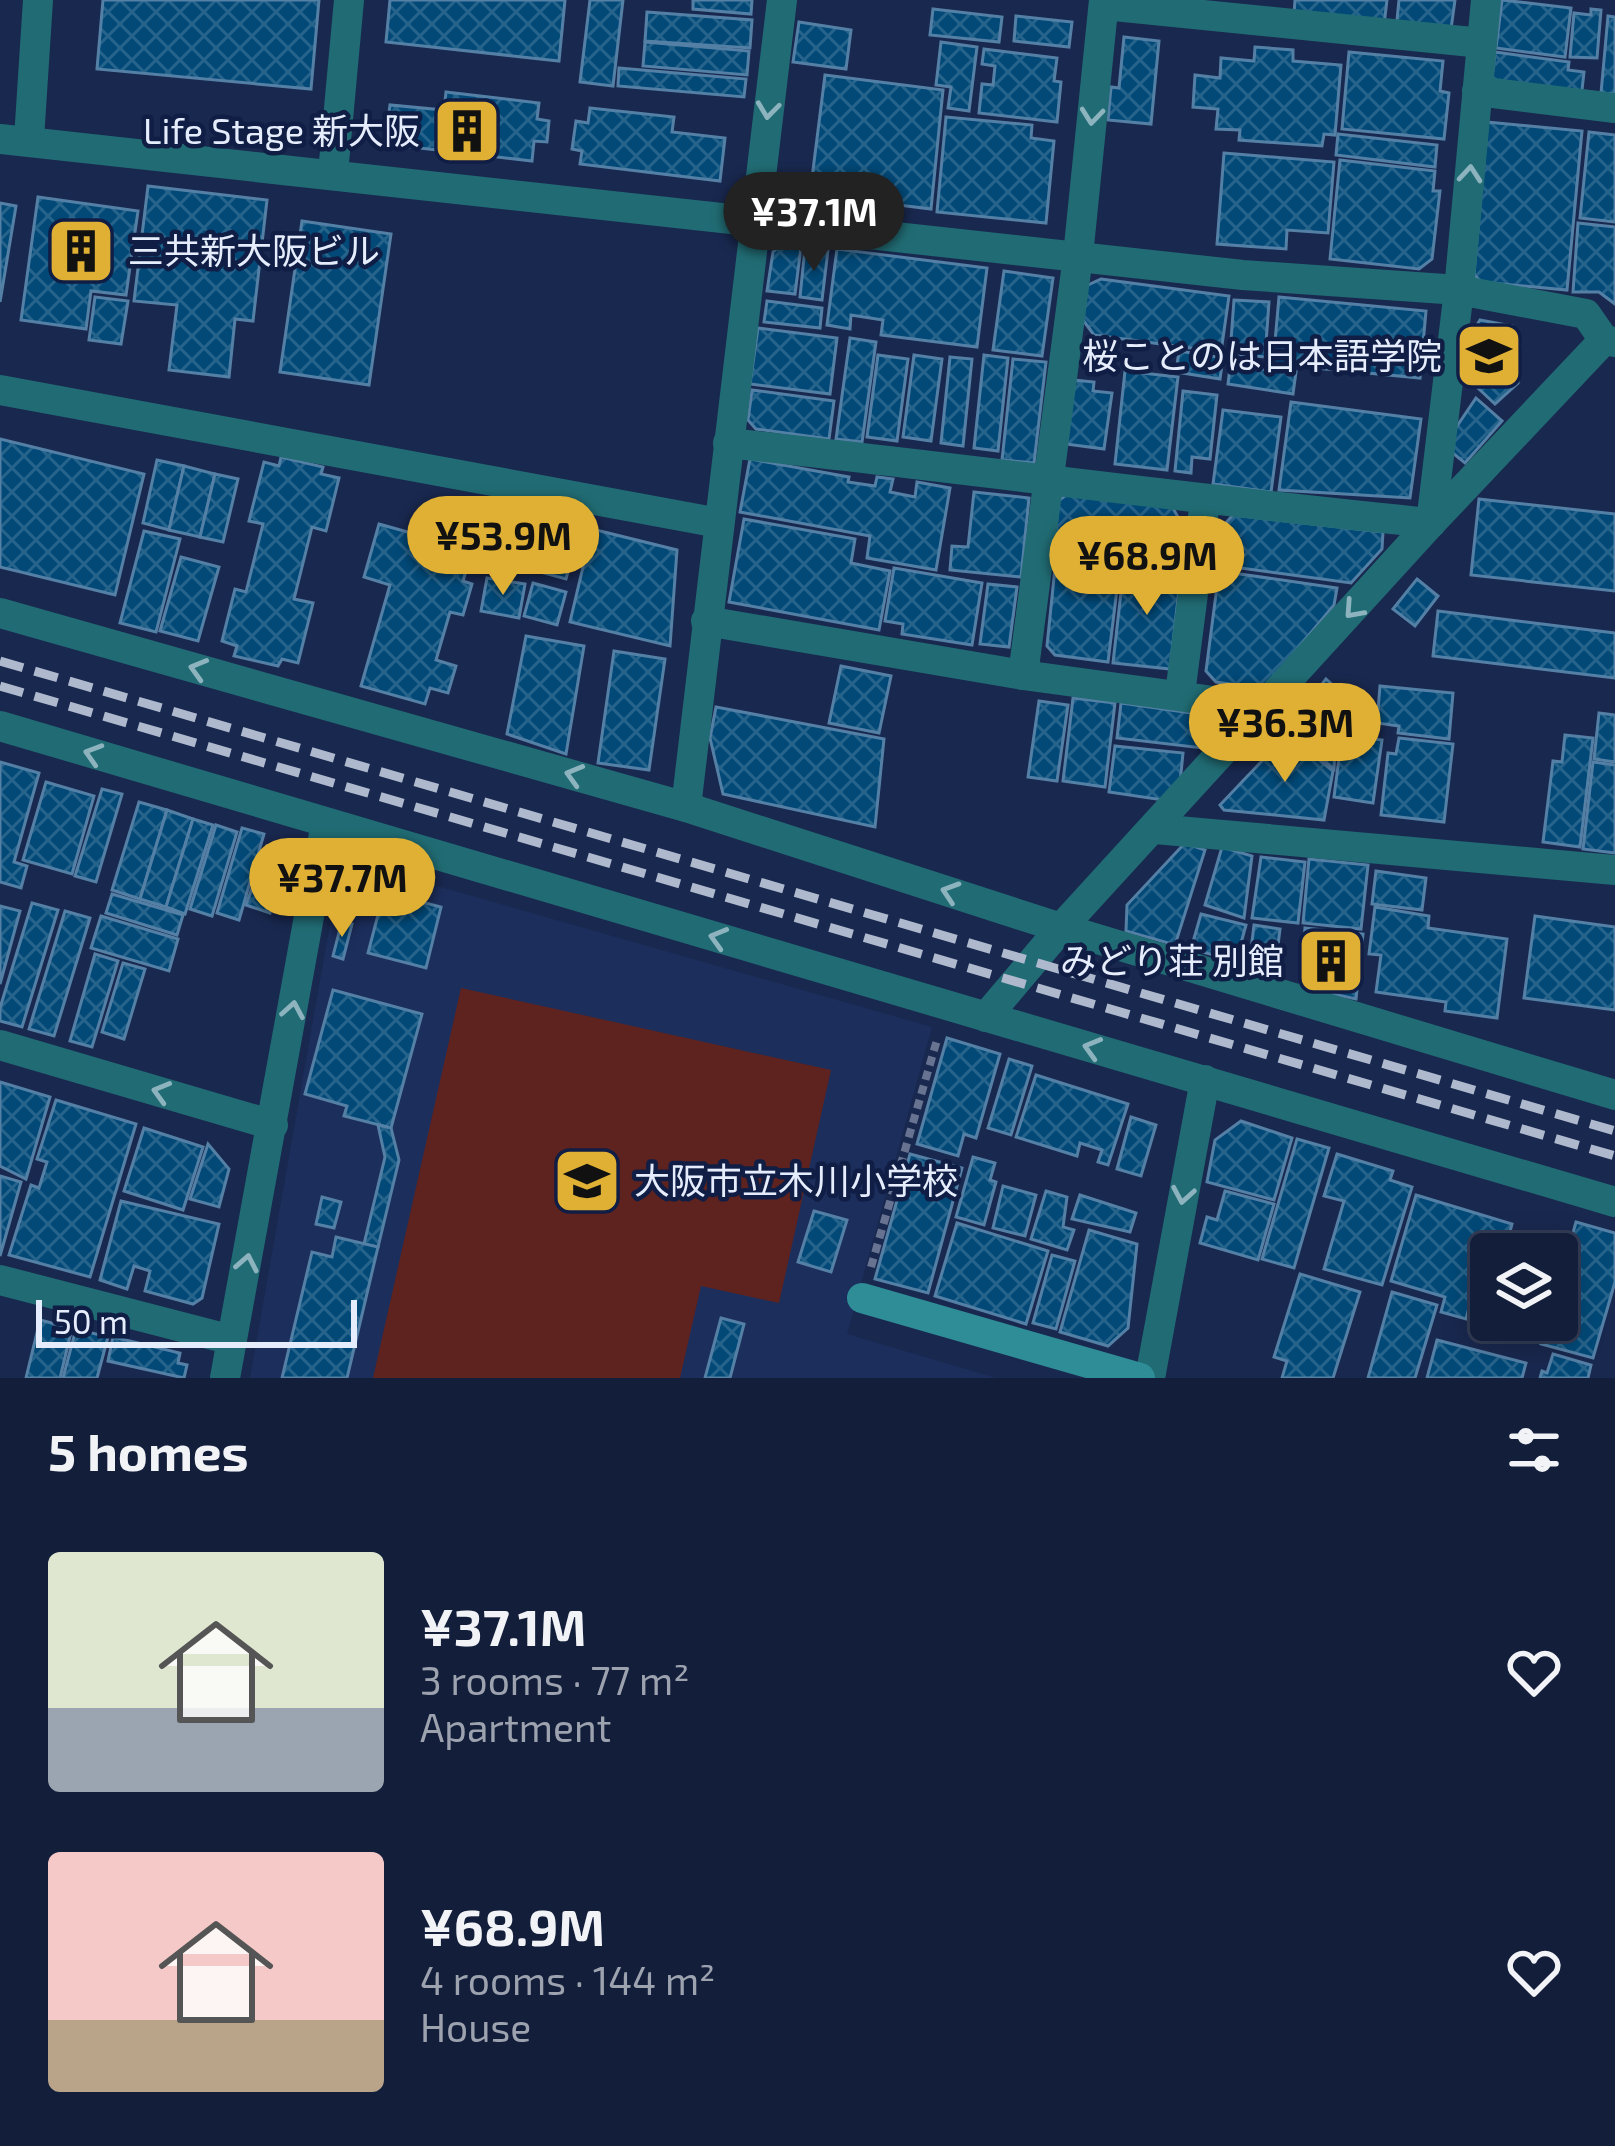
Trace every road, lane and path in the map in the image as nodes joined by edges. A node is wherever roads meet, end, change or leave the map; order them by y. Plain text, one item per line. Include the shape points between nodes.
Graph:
1 (38, 0) edge
2 (349, 0) edge
3 (782, 0) edge
4 (1486, 0) edge
5 (1104, 3) edge
6 (1482, 43) junction
7 (1477, 91) junction
8 (1615, 108) edge
9 (14, 139) edge
10 (333, 173) junction
11 (754, 221) junction
12 (1078, 256) junction
13 (1459, 290) junction
14 (1610, 341) edge
15 (0, 390) edge
16 (728, 443) junction
17 (1046, 477) junction
18 (1205, 500) junction
19 (718, 523) junction
20 (1431, 523) junction
21 (0, 613) edge
22 (706, 621) junction
23 (1023, 675) junction
24 (1180, 694) junction
25 (1265, 708) junction
26 (0, 726) edge
27 (686, 807) junction
28 (326, 823) junction
29 (1156, 830) junction
30 (1615, 870) edge
31 (1061, 928) junction
32 (946, 1005) junction
33 (986, 1017) junction
34 (0, 1045) edge
35 (1204, 1080) junction
36 (1615, 1095) edge
37 (273, 1125) junction
38 (1615, 1202) edge
39 (0, 1280) edge
40 (862, 1298) joint
41 (232, 1340) junction
42 (225, 1378) edge
43 (1140, 1378) edge
44 (1150, 1378) edge

1 - 9 street
2 - 10 street
3 -> 11 street
4 - 6 street
5 - 6 street
5 -> 12 street
6 - 7 street
7 - 8 street
13 -> 7 street
9 - 10 street
10 - 11 street
11 - 12 street
11 - 16 street
12 - 13 street
12 - 17 street
13 - 14 street via 1586,314
13 - 20 street
14 - 20 street
15 - 19 street
16 - 17 street
16 - 19 street
17 - 18 street
17 - 23 street
18 - 20 street
18 - 24 street
19 - 22 street
20 -> 25 street
27 -> 21 street
22 - 23 street
22 - 27 street
23 - 24 street
24 - 25 street
25 - 29 street
28 -> 26 street
31 -> 27 street
32 -> 28 street
37 -> 28 street
29 - 30 street
29 - 31 street
31 - 33 street
31 - 36 street
32 - 33 street
32 - 40 path
35 -> 33 street
37 -> 34 street
35 - 38 street
35 -> 44 street
41 -> 37 street
39 - 41 street
40 - 43 street
41 - 42 street

